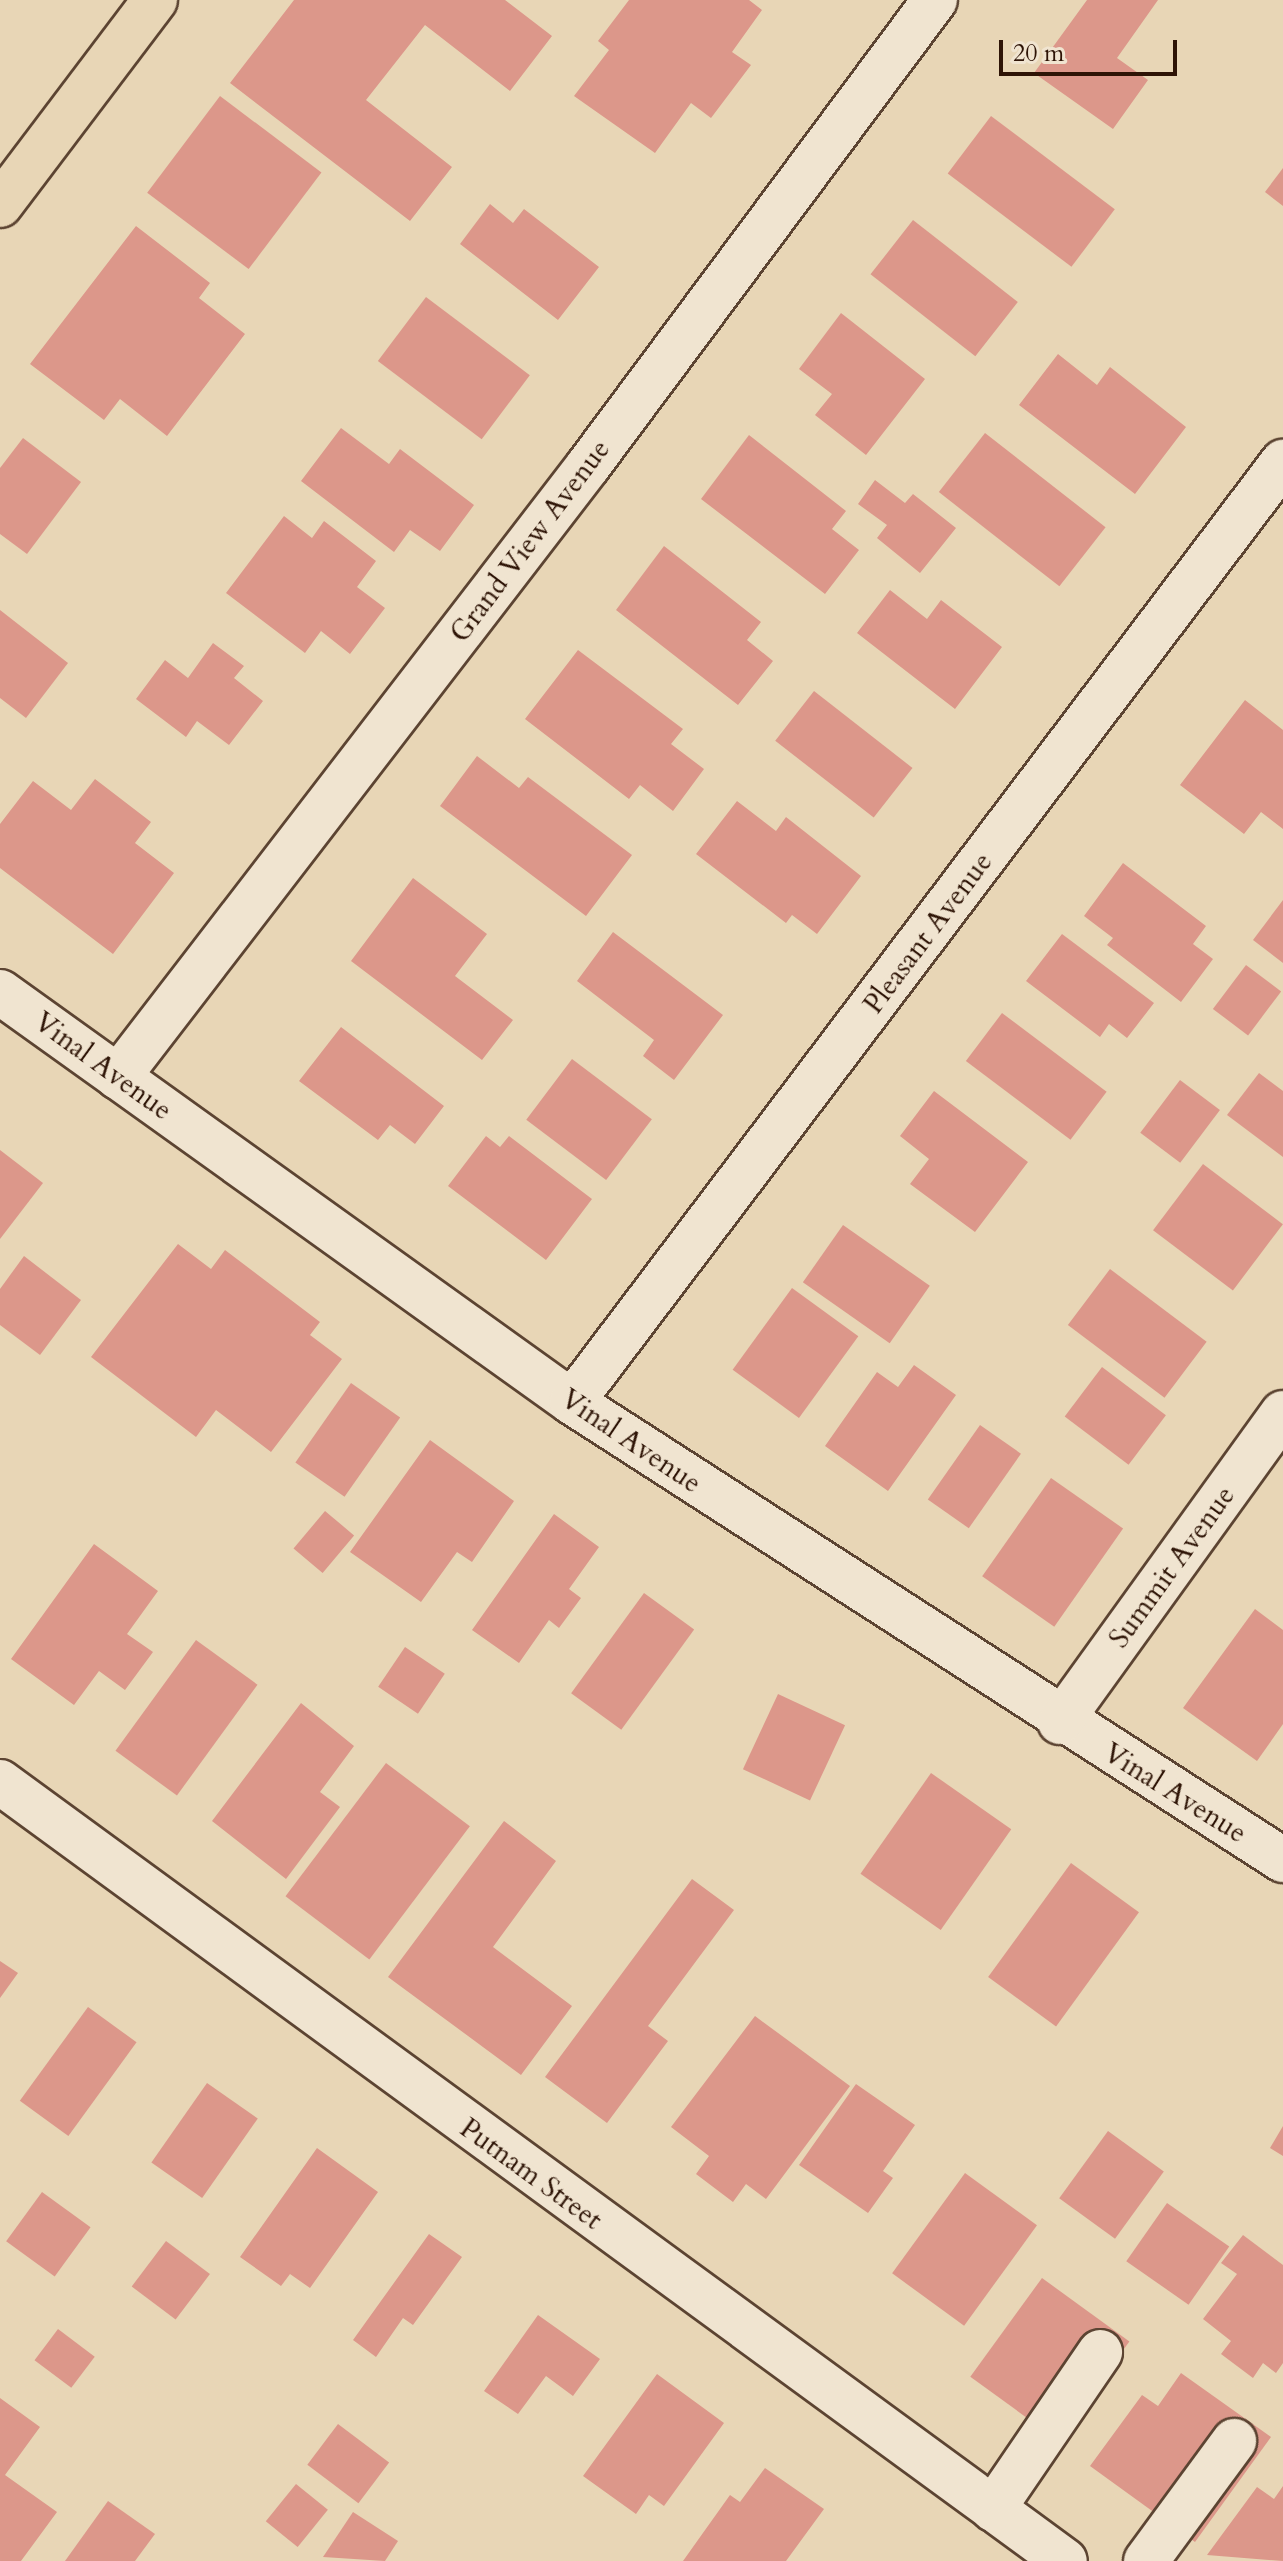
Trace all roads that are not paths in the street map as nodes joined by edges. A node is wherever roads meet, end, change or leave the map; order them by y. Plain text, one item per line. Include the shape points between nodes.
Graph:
1 (155, 0) edge
2 (935, 0) edge
3 (0, 205) edge
4 (1283, 462) edge
5 (0, 992) edge
6 (118, 1077) junction
7 (572, 1402) junction
8 (1283, 1413) edge
9 (1060, 1722) junction
10 (0, 1782) edge
11 (1283, 1860) edge
12 (1100, 2352) dead end
13 (1234, 2441) dead end
14 (993, 2509) junction
15 (1065, 2561) edge
16 (1146, 2561) edge

1 - 3 main road
2 - 6 street, Grand View Avenue via 588,466
4 - 7 street, Pleasant Avenue
5 - 6 street, Vinal Avenue
6 - 7 street, Vinal Avenue
7 - 9 street, Vinal Avenue
8 - 9 street, Summit Avenue
9 - 11 street, Vinal Avenue
10 - 14 street, Putnam Street
12 - 14 street
13 - 16 street
14 - 15 street, Putnam Street

